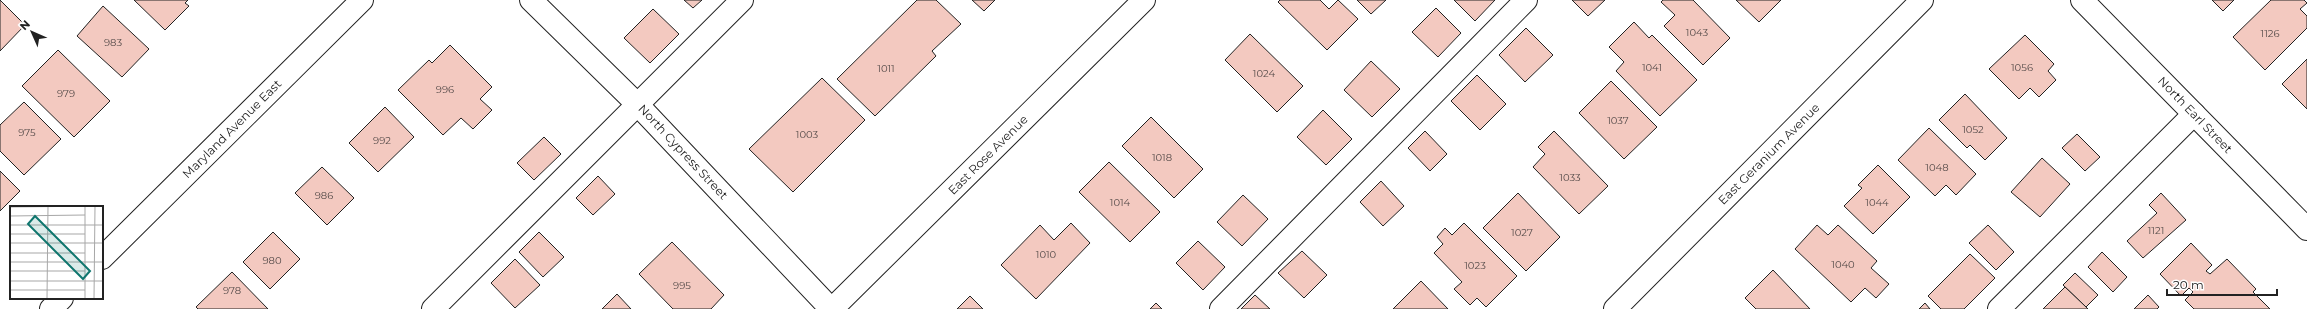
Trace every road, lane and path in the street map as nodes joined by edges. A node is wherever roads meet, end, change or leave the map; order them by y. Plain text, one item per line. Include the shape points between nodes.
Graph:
1 (362, 0) edge
2 (531, 0) edge
3 (742, 0) edge
4 (1144, 0) edge
5 (1526, 0) edge
6 (1922, 0) edge
7 (2082, 0) edge
8 (637, 104) junction
9 (2194, 114) junction
10 (2307, 230) edge
11 (103, 257) edge
12 (61, 299) edge
13 (51, 309) edge
14 (432, 309) edge
15 (832, 309) edge
16 (1221, 309) edge
17 (1615, 309) edge
18 (1999, 309) edge

1 - 11 street, Maryland Avenue East
2 - 8 street, North Cypress Street
3 - 8 street
4 - 15 street, East Rose Avenue
5 - 16 street
6 - 17 street, East Geranium Avenue
7 - 9 street, North Earl Street
8 - 14 street
8 - 15 street, North Cypress Street
9 - 10 street, North Earl Street
9 - 18 street
12 - 13 street

